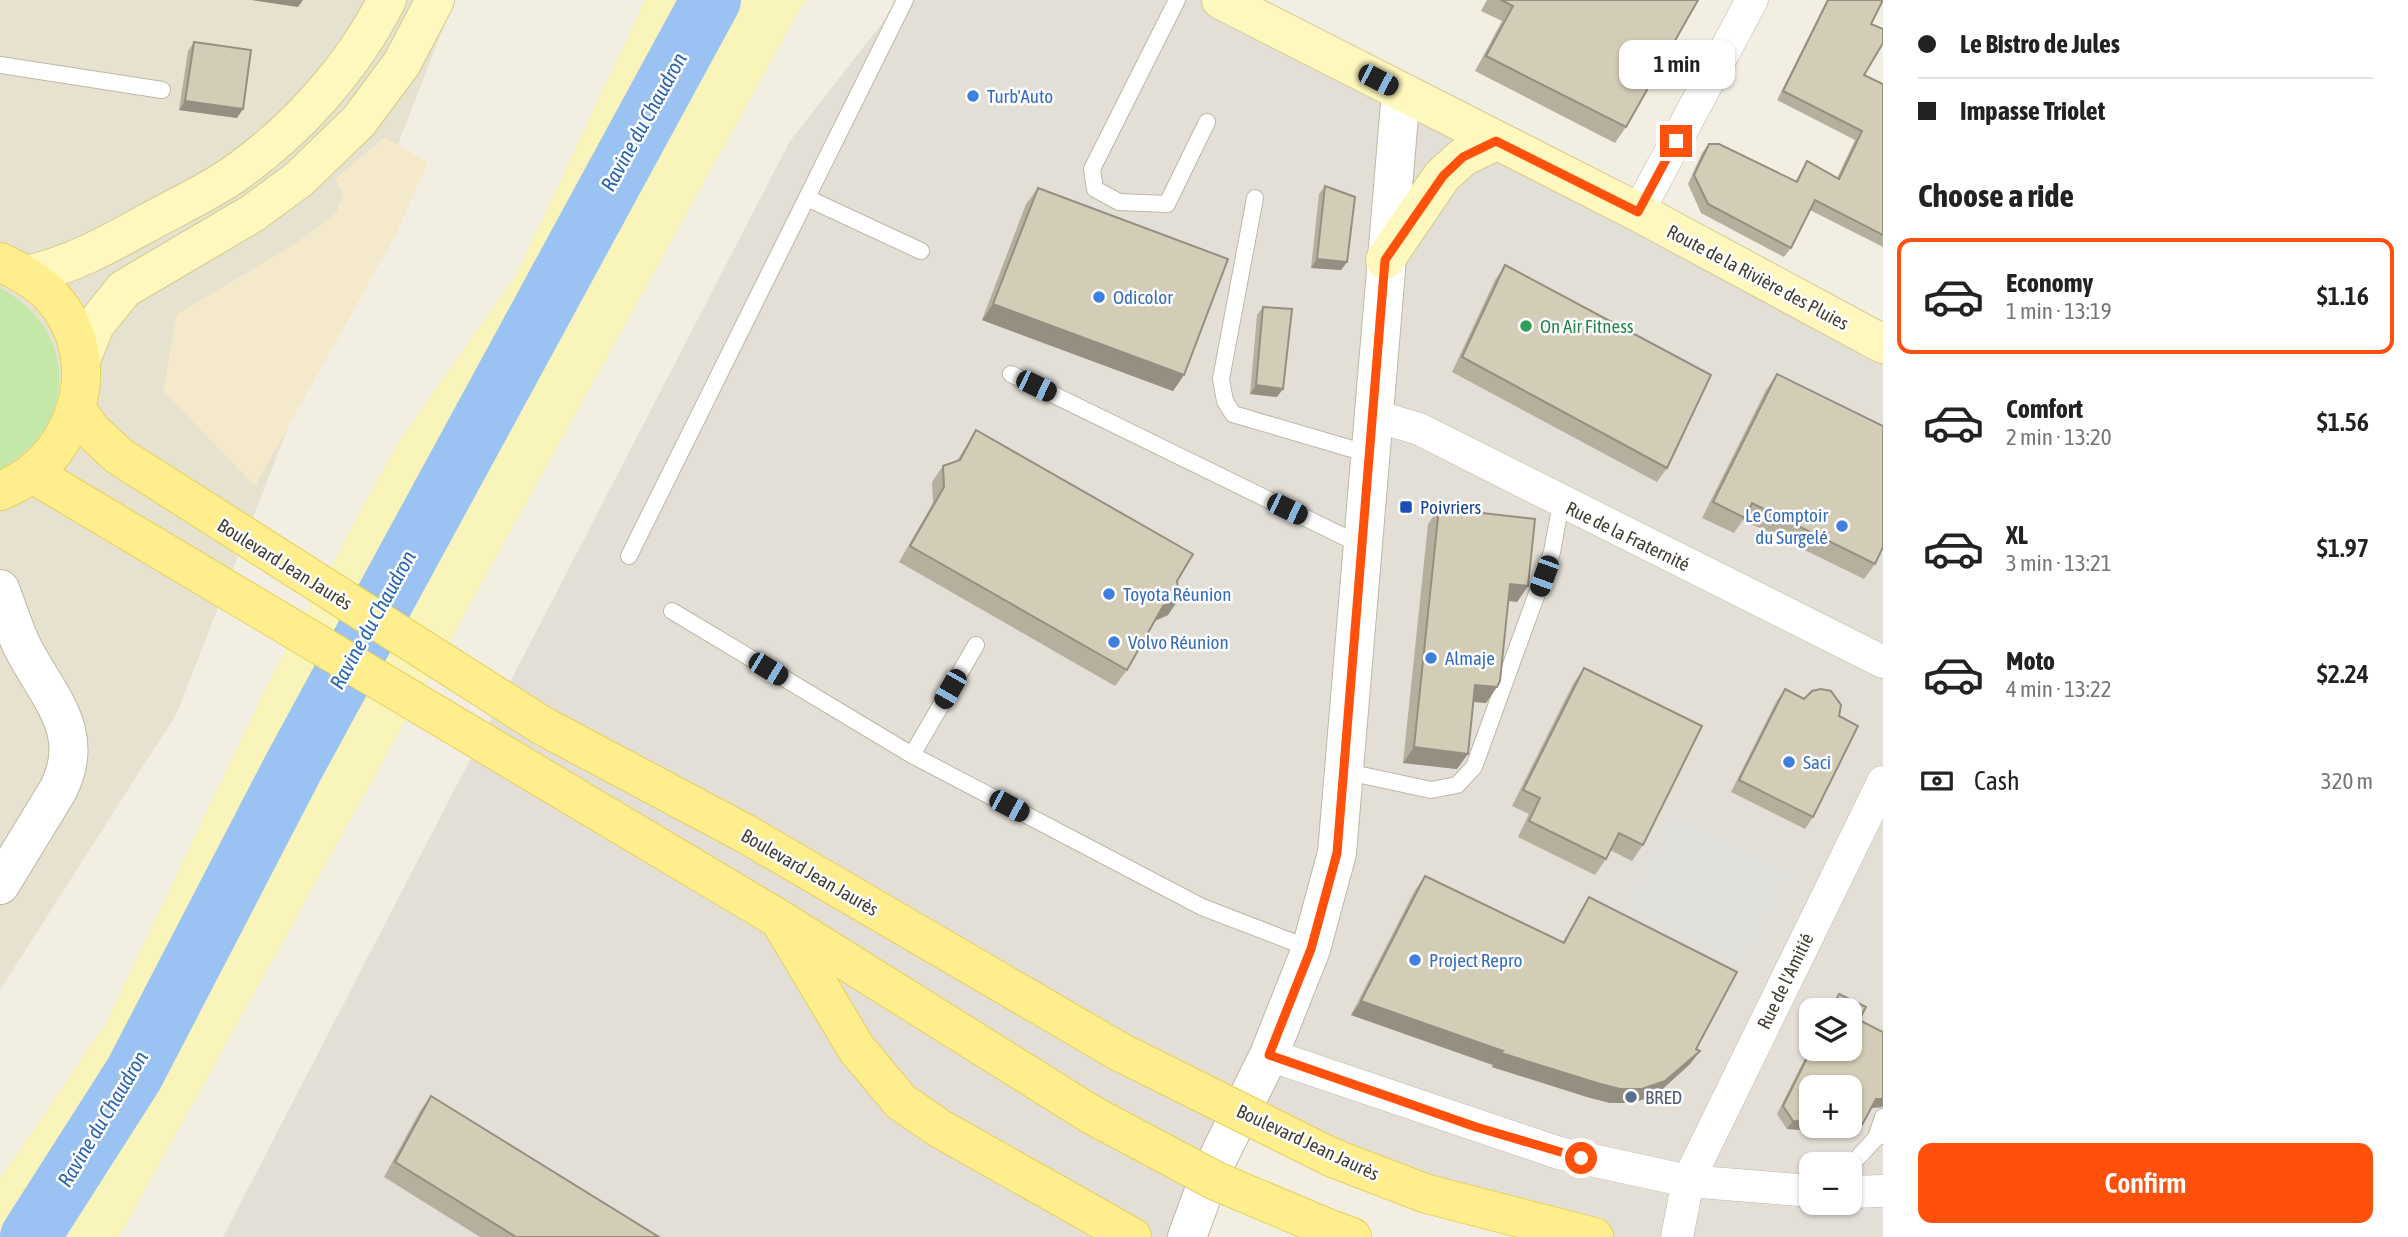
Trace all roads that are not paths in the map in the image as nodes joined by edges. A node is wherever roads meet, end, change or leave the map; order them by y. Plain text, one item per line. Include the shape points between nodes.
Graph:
1 (387, 0) edge
2 (435, 0) edge
3 (905, 0) edge
4 (1177, 0) edge
5 (1221, 0) edge
6 (1752, 0) edge
7 (0, 65) edge
8 (162, 90) dead end
9 (1401, 92) junction
10 (1207, 122) dead end
11 (1496, 141) junction
12 (807, 198) junction
13 (1255, 198) dead end
14 (1638, 212) junction
15 (921, 251) dead end
16 (1385, 260) junction
17 (14, 269) edge
18 (1883, 344) edge
19 (80, 360) junction
20 (1011, 374) dead end
21 (77, 410) junction
22 (1372, 415) junction
23 (1369, 454) junction
24 (16, 483) edge
25 (1561, 503) junction
26 (1362, 546) junction
27 (629, 556) dead end
28 (0, 589) edge
29 (673, 611) dead end
30 (12, 635) edge
31 (976, 645) dead end
32 (1883, 662) edge
33 (912, 755) junction
34 (1343, 771) junction
35 (1883, 782) edge
36 (3, 872) edge
37 (779, 919) junction
38 (1311, 949) junction
39 (1269, 1055) junction
40 (1883, 1117) edge
41 (1879, 1137) edge
42 (1862, 1154) edge
43 (1688, 1181) junction
44 (1799, 1190) edge
45 (1883, 1191) edge
46 (1862, 1192) edge
47 (1339, 1232) edge
48 (1132, 1237) edge
49 (1187, 1237) edge
50 (1594, 1237) edge
51 (1677, 1237) edge

1 - 17 main road via 351,59 312,106 232,176 87,256 56,269
2 - 19 main road via 402,63 359,121 299,179 253,212 141,276 95,324
3 - 12 lane
4 - 10 lane via 1092,169 1095,189 1119,202 1167,204
5 - 9 main road, Route de la Rivière des Pluies
6 - 14 street
7 - 8 lane
9 - 11 main road, Route de la Rivière des Pluies
9 - 16 street
11 - 14 main road, Route de la Rivière des Pluies
11 - 16 main road via 1463,157 1443,176
12 - 15 lane
12 - 27 lane
13 - 23 lane via 1221,379 1225,401 1233,414
14 - 18 main road, Route de la Rivière des Pluies
16 - 22 street
17 - 19 main road via 53,298 71,327
19 - 21 main road
20 - 26 lane
21 - 24 main road via 60,446
21 - 50 main road, Boulevard Jean Jaurès, bridge via 119,456 543,726 746,834 1120,1052 1333,1158 1427,1194
22 - 23 street
22 - 25 street, Rue de la Fraternité via 1419,429
23 - 26 street
24 - 37 main road via 191,568
25 - 32 street, Rue de la Fraternité
25 - 34 lane via 1552,552 1475,767 1457,785 1431,790
26 - 34 street
28 - 30 street
29 - 33 lane
30 - 36 street via 62,715 70,750 66,774
31 - 33 lane
33 - 38 lane via 1202,907
34 - 38 street via 1337,853
35 - 43 street, Rue de l'Amitié
37 - 47 main road, bridge via 1091,1115 1216,1181
37 - 48 main road via 856,1048 901,1102
38 - 39 street
39 - 43 street via 1559,1153
39 - 49 street via 1210,1172
40 - 41 lane
41 - 42 lane
43 - 44 street
43 - 51 street, Rue de l'Amitié
45 - 46 street

